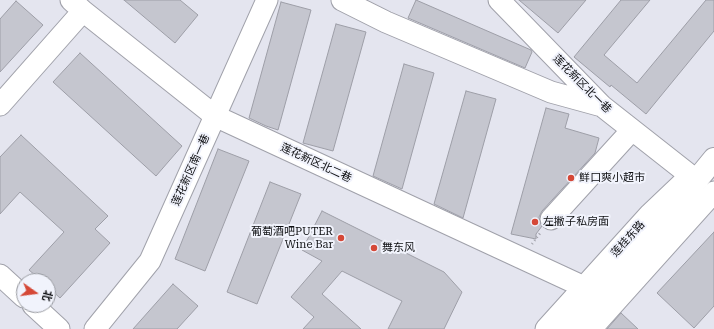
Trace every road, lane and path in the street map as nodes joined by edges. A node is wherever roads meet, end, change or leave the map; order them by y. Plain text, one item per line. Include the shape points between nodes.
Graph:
1 (267, 0) edge
2 (342, 0) edge
3 (499, 0) edge
4 (77, 6) edge
5 (0, 105) edge
6 (602, 106) junction
7 (215, 116) junction
8 (632, 130) junction
9 (714, 153) edge
10 (714, 159) edge
11 (691, 176) junction
12 (714, 192) edge
13 (551, 219) joint
14 (543, 268) junction
15 (0, 275) edge
16 (584, 287) junction
17 (16, 289) edge
18 (42, 313) edge
19 (60, 329) edge
20 (95, 329) edge
21 (546, 329) edge
22 (566, 329) edge
23 (591, 329) edge

1 - 7 street, 莲花新区南一巷
2 - 6 street via 386,22 551,92
3 - 6 street, 莲花新区北一巷
4 - 5 street
4 - 7 street, 莲花新区北二巷
6 - 8 street, 莲花新区北一巷
7 - 14 street, 莲花新区北二巷
7 - 20 street, 莲花新区南一巷 via 150,261
8 - 11 street, 莲花新区北一巷
8 - 13 street
9 - 11 street, 莲桂东路
10 - 22 highway via 664,220
11 - 16 street, 莲桂东路 via 650,214
12 - 23 street
13 - 14 path via 530,248
14 - 16 street, 莲花新区北二巷
15 - 17 street
16 - 21 street, 莲桂东路
18 - 19 street

